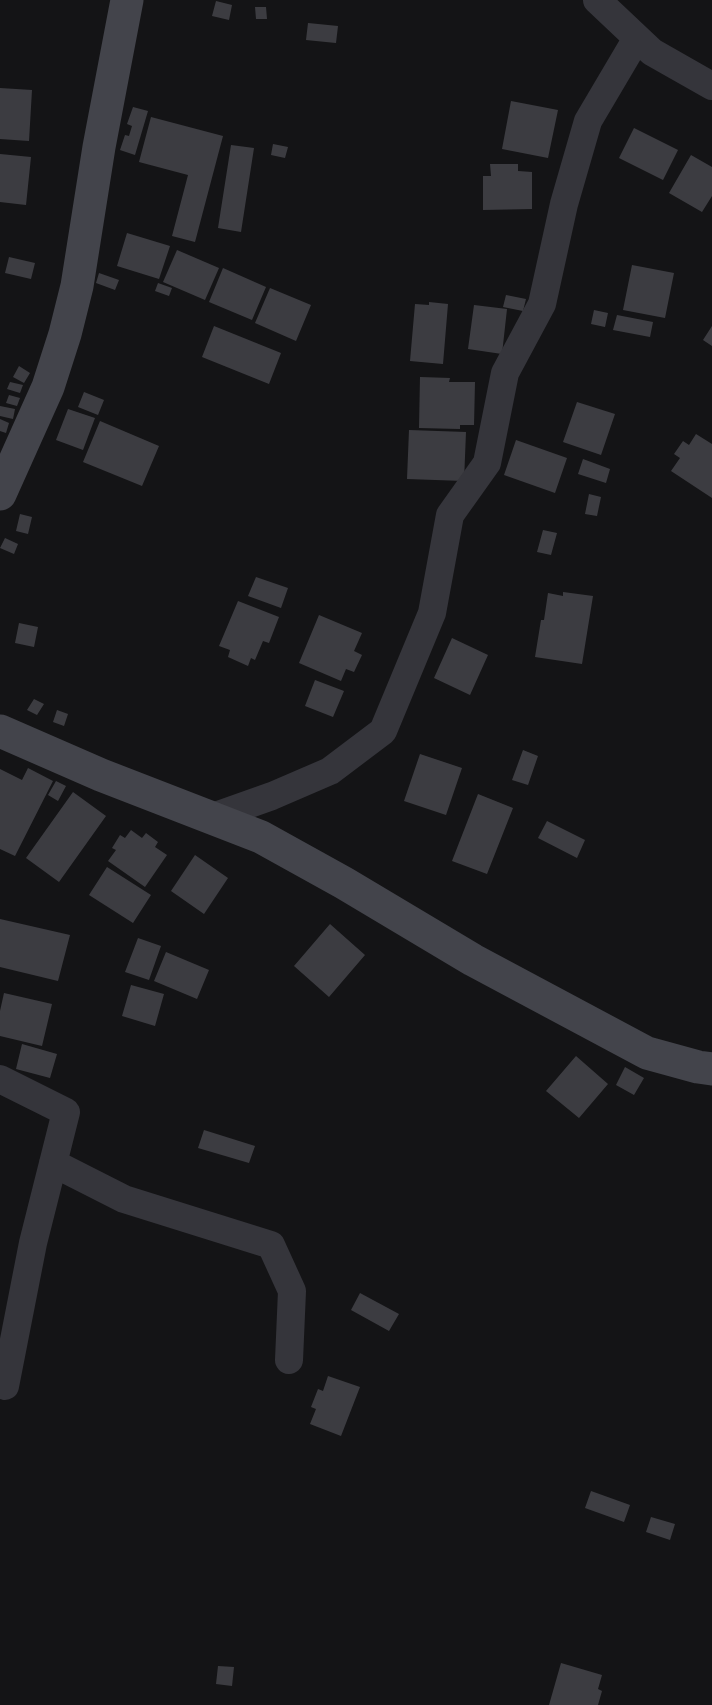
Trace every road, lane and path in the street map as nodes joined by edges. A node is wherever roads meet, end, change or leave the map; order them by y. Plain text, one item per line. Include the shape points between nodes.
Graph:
1 (127, 0) edge
2 (597, 0) edge
3 (637, 38) junction
4 (712, 86) edge
5 (0, 494) edge
6 (0, 731) edge
7 (210, 818) junction
8 (712, 1069) edge
9 (0, 1079) edge
10 (53, 1163) junction
11 (289, 1360) dead end
12 (5, 1386) dead end

1 - 5 street via 65,334 48,387
2 - 3 street
3 - 4 street via 652,52
3 - 7 street via 588,121 564,204 542,304 505,372 487,463 450,515 432,613 383,731 330,771
6 - 7 street
7 - 8 street via 261,837 473,960 647,1053
9 - 10 street via 66,1112
10 - 11 street via 124,1199 271,1245 292,1292
10 - 12 street

